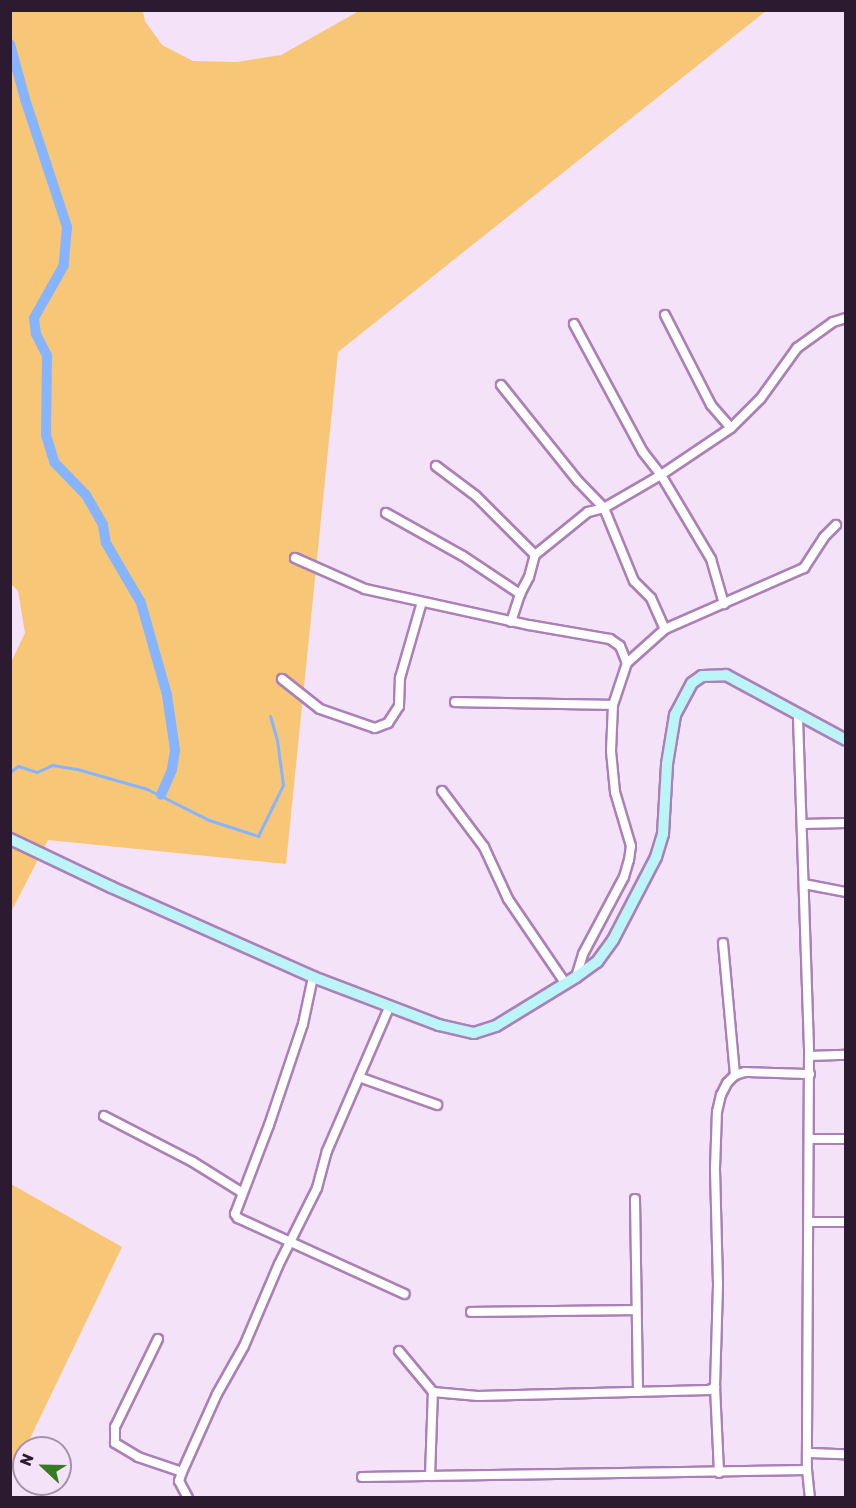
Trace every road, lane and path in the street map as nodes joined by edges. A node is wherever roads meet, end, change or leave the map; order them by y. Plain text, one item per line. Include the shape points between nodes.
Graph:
1 (665, 315) dead end
2 (846, 318) edge
3 (574, 324) dead end
4 (501, 384) dead end
5 (731, 428) junction
6 (436, 466) dead end
7 (661, 475) junction
8 (604, 508) junction
9 (386, 513) dead end
10 (836, 525) dead end
11 (535, 555) junction
12 (295, 558) dead end
13 (520, 594) junction
14 (422, 602) junction
15 (724, 604) junction
16 (511, 621) junction
17 (666, 629) junction
18 (627, 663) junction
19 (282, 679) dead end
20 (455, 702) dead end
21 (613, 705) junction
22 (798, 717) junction
23 (846, 740) edge
24 (442, 791) dead end
25 (846, 823) edge
26 (802, 824) junction
27 (10, 839) edge
28 (804, 884) junction
29 (846, 892) edge
30 (723, 943) dead end
31 (313, 977) junction
32 (576, 977) junction
33 (565, 983) junction
34 (389, 1008) junction
35 (846, 1055) edge
36 (809, 1056) junction
37 (810, 1074) junction
38 (735, 1075) junction
39 (359, 1077) junction
40 (437, 1105) dead end
41 (104, 1116) dead end
42 (846, 1138) edge
43 (809, 1139) junction
44 (241, 1192) junction
45 (635, 1199) dead end
46 (809, 1222) junction
47 (846, 1222) edge
48 (291, 1243) junction
49 (405, 1294) dead end
50 (636, 1310) junction
51 (471, 1312) dead end
52 (158, 1339) dead end
53 (399, 1351) dead end
54 (715, 1387) junction
55 (433, 1392) junction
56 (638, 1392) junction
57 (808, 1453) junction
58 (846, 1454) edge
59 (807, 1470) junction
60 (182, 1472) junction
61 (718, 1473) junction
62 (430, 1476) junction
63 (362, 1477) dead end
64 (188, 1497) edge
65 (810, 1497) edge

1 - 5 street via 711,405
2 - 5 street via 833,322 797,348 761,398
3 - 7 street via 643,452
4 - 8 street
5 - 7 street
6 - 11 street via 476,496
7 - 8 street
7 - 15 street via 711,559
8 - 11 street via 588,512
8 - 17 street via 634,580 651,598
9 - 13 street via 463,556
10 - 15 street via 804,568
11 - 13 street via 530,577
12 - 14 street via 365,589
13 - 16 street
14 - 16 street
14 - 19 street via 400,678 399,706 388,723 375,728 320,709
15 - 17 street
16 - 18 street via 610,639 620,646
17 - 18 street
18 - 21 street
20 - 21 street
21 - 32 street via 615,792 627,827 630,853 624,877 583,954
22 - 23 main road
22 - 26 street
22 - 32 main road via 726,675 702,676 692,683 675,715 667,764 663,834 656,857 613,940 597,962
24 - 33 street via 484,847 508,899
25 - 26 street
26 - 28 street
27 - 31 main road
28 - 29 street
28 - 36 street
30 - 38 street
31 - 34 main road
31 - 44 street via 296,1047
32 - 33 main road
33 - 34 main road via 496,1026 474,1033
34 - 39 street
35 - 36 street
36 - 37 street
37 - 38 street
37 - 43 street
38 - 54 street via 724,1089 717,1112
39 - 40 street
39 - 48 street via 327,1151 317,1188
41 - 44 street via 194,1162
42 - 43 street
43 - 46 street
44 - 48 street via 234,1209 238,1218
45 - 50 street
46 - 47 street
46 - 57 street
48 - 49 street
48 - 60 street
50 - 51 street
50 - 56 street
52 - 60 street via 115,1427 115,1443 138,1457
53 - 55 street
54 - 56 street
54 - 61 street
55 - 56 street via 478,1396
55 - 62 street
57 - 58 street
57 - 59 street
59 - 61 street
59 - 65 street
60 - 64 street via 179,1481
61 - 62 street
62 - 63 street

